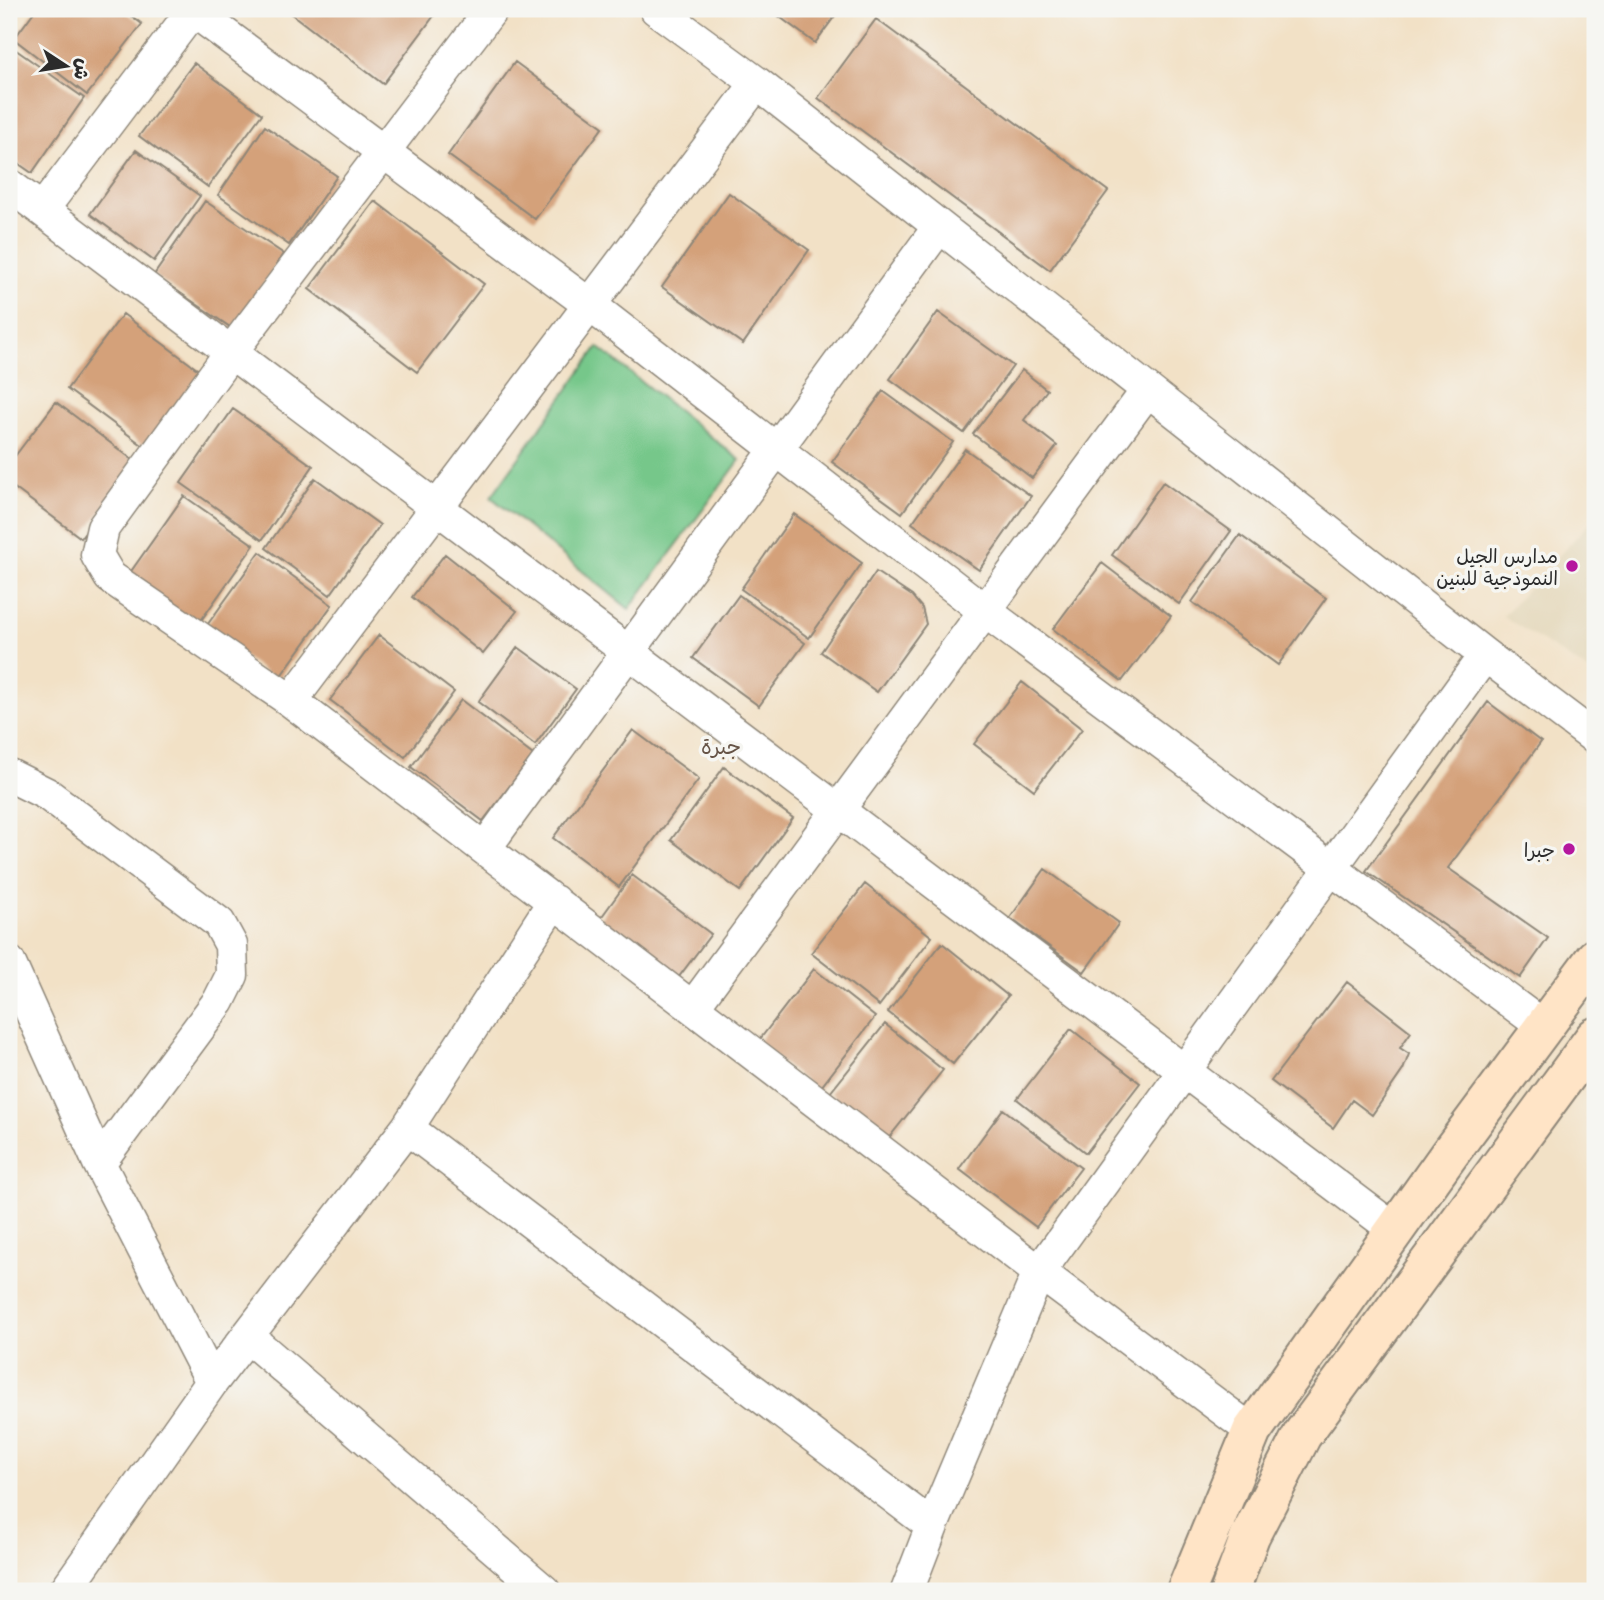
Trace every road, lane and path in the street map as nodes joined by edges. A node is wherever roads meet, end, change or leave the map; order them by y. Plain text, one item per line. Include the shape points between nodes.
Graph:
1 (193, 9) edge
2 (492, 9) edge
3 (656, 9) edge
4 (757, 83) junction
5 (384, 152) junction
6 (9, 185) edge
7 (42, 210) junction
8 (939, 227) junction
9 (590, 305) junction
10 (231, 352) junction
11 (1147, 391) junction
12 (777, 449) junction
13 (436, 507) junction
14 (985, 611) junction
15 (629, 652) junction
16 (1485, 655) junction
17 (291, 701) junction
18 (1595, 738) edge
19 (9, 775) edge
20 (838, 810) junction
21 (485, 848) junction
22 (1331, 868) junction
23 (554, 901) junction
24 (1595, 958) edge
25 (9, 962) edge
26 (693, 1007) junction
27 (1544, 1027) junction
28 (1595, 1037) edge
29 (1184, 1071) junction
30 (407, 1128) junction
31 (99, 1163) junction
32 (1395, 1230) junction
33 (1039, 1272) junction
34 (247, 1336) junction
35 (212, 1382) junction
36 (1252, 1431) junction
37 (932, 1525) junction
38 (65, 1591) edge
39 (544, 1591) edge
40 (907, 1591) edge
41 (1186, 1591) edge
42 (1230, 1591) edge

1 - 5 street
1 - 7 street
2 - 5 street
3 - 4 street
4 - 8 street
4 - 9 street
5 - 9 street
5 - 10 street
6 - 7 street
7 - 10 street
8 - 11 street
8 - 12 street
9 - 12 street
9 - 13 street
10 - 13 street
10 - 17 street via 103,528 97,555 110,577
11 - 14 street
11 - 16 street
12 - 14 street
12 - 15 street
13 - 15 street
13 - 17 street
14 - 20 street
14 - 22 street
15 - 20 street
15 - 21 street
16 - 18 street
16 - 22 street
17 - 21 street
19 - 31 street via 47,793 188,899 219,923 231,945 232,975 219,1001
20 - 26 street
20 - 29 street
21 - 23 street
22 - 27 street
22 - 29 street
23 - 26 street
23 - 30 street
24 - 27 street
25 - 31 street
26 - 33 street
27 - 32 street
28 - 42 street via 1302,1436 1250,1536
29 - 32 street
29 - 33 street
30 - 34 street
30 - 37 street
31 - 35 street
32 - 36 street
33 - 36 street
33 - 37 street
34 - 35 street
34 - 39 street
35 - 38 street
36 - 41 street
37 - 40 street

